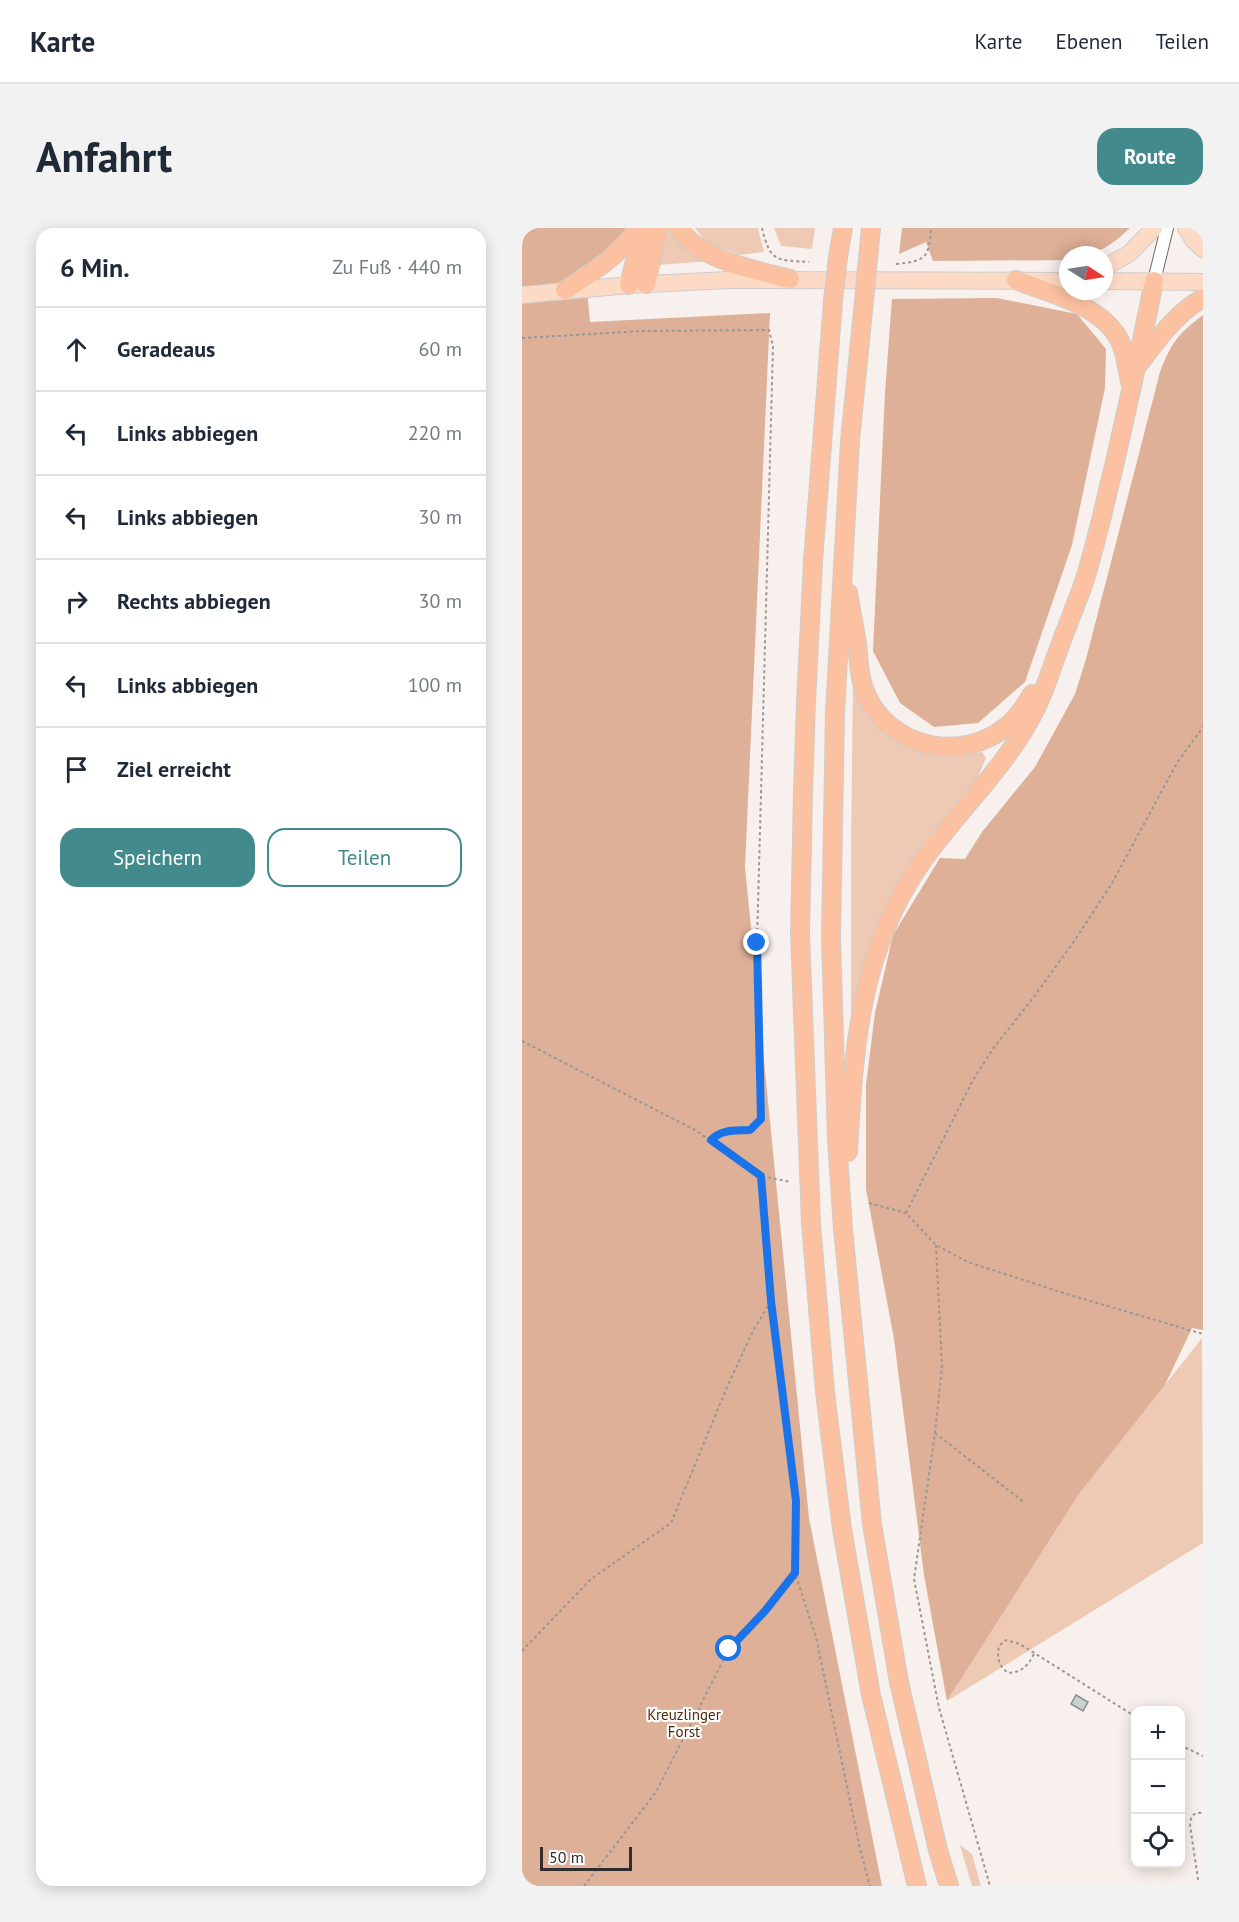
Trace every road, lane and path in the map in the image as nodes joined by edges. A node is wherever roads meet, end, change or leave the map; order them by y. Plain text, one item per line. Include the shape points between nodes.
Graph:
1 (639, 228) edge
2 (644, 228) edge
3 (658, 228) edge
4 (679, 228) edge
5 (762, 228) edge
6 (840, 228) edge
7 (871, 228) edge
8 (931, 228) edge
9 (1154, 228) edge
10 (1167, 228) edge
11 (1186, 228) edge
12 (1203, 249) edge
13 (809, 262) dead end
14 (1113, 263) edge
15 (896, 264) dead end
16 (789, 279) junction
17 (1016, 280) junction
18 (1059, 281) edge
19 (1113, 281) edge
20 (1154, 281) junction
21 (1203, 282) edge
22 (638, 284) junction
23 (566, 290) junction
24 (522, 295) edge
25 (1203, 298) edge
26 (522, 338) edge
27 (1136, 368) junction
28 (1131, 389) junction
29 (842, 557) junction
30 (1058, 651) junction
31 (1203, 727) edge
32 (522, 1041) edge
33 (711, 1140) junction
34 (761, 1176) junction
35 (791, 1182) dead end
36 (869, 1203) dead end
37 (906, 1214) junction
38 (843, 1229) junction
39 (936, 1245) junction
40 (771, 1301) junction
41 (1203, 1334) edge
42 (935, 1433) junction
43 (1025, 1503) dead end
44 (795, 1573) junction
45 (522, 1651) edge
46 (1034, 1654) junction
47 (1131, 1714) edge
48 (1185, 1747) edge
49 (1203, 1756) edge
50 (1203, 1813) edge
51 (584, 1886) edge
52 (870, 1886) edge
53 (917, 1886) edge
54 (949, 1886) edge
55 (990, 1886) edge
56 (1199, 1886) edge

1 - 23 highway via 599,268
2 - 22 highway
3 - 22 highway
4 - 16 highway via 689,241 730,263
5 - 13 path via 767,248 776,258
6 - 53 highway, bridge via 813,561 805,736 800,933 811,1223 825,1392 842,1529 871,1695
7 - 29 highway, bridge
8 - 15 path via 924,257
9 - 14 main road via 1130,253
10 - 20 street
11 - 12 main road
16 - 17 main road
16 - 22 main road
17 - 18 main road
17 - 28 highway via 1102,318 1124,352
19 - 20 main road
20 - 21 main road
20 - 27 highway
22 - 23 main road
23 - 24 main road
25 - 27 highway via 1166,327
26 - 33 path via 642,331 769,330 772,346 757,943 761,1119 750,1130 717,1134
27 - 28 highway
28 - 30 highway via 1091,558
29 - 30 highway via 860,679 875,711 908,738 954,748 996,734 1022,710
29 - 38 highway via 831,937
30 - 38 highway via 1024,731 920,865 885,927 866,985 859,1025
31 - 37 path via 1177,763 1112,883 968,1089
32 - 33 path
33 - 34 path
34 - 35 path
34 - 40 path
36 - 37 path
37 - 39 path
38 - 54 highway via 872,1524 899,1682
39 - 41 path via 968,1262
39 - 42 path via 942,1366
40 - 44 path via 796,1501
40 - 45 path via 754,1329 671,1523 591,1579
42 - 43 path
42 - 55 path via 914,1579 939,1708
44 - 51 path via 729,1649 656,1792
44 - 52 path via 816,1637
46 - 46 path via 1006,1640 999,1646 997,1657 1008,1673 1019,1672
46 - 47 path
48 - 49 path
50 - 56 path via 1191,1817 1190,1825

